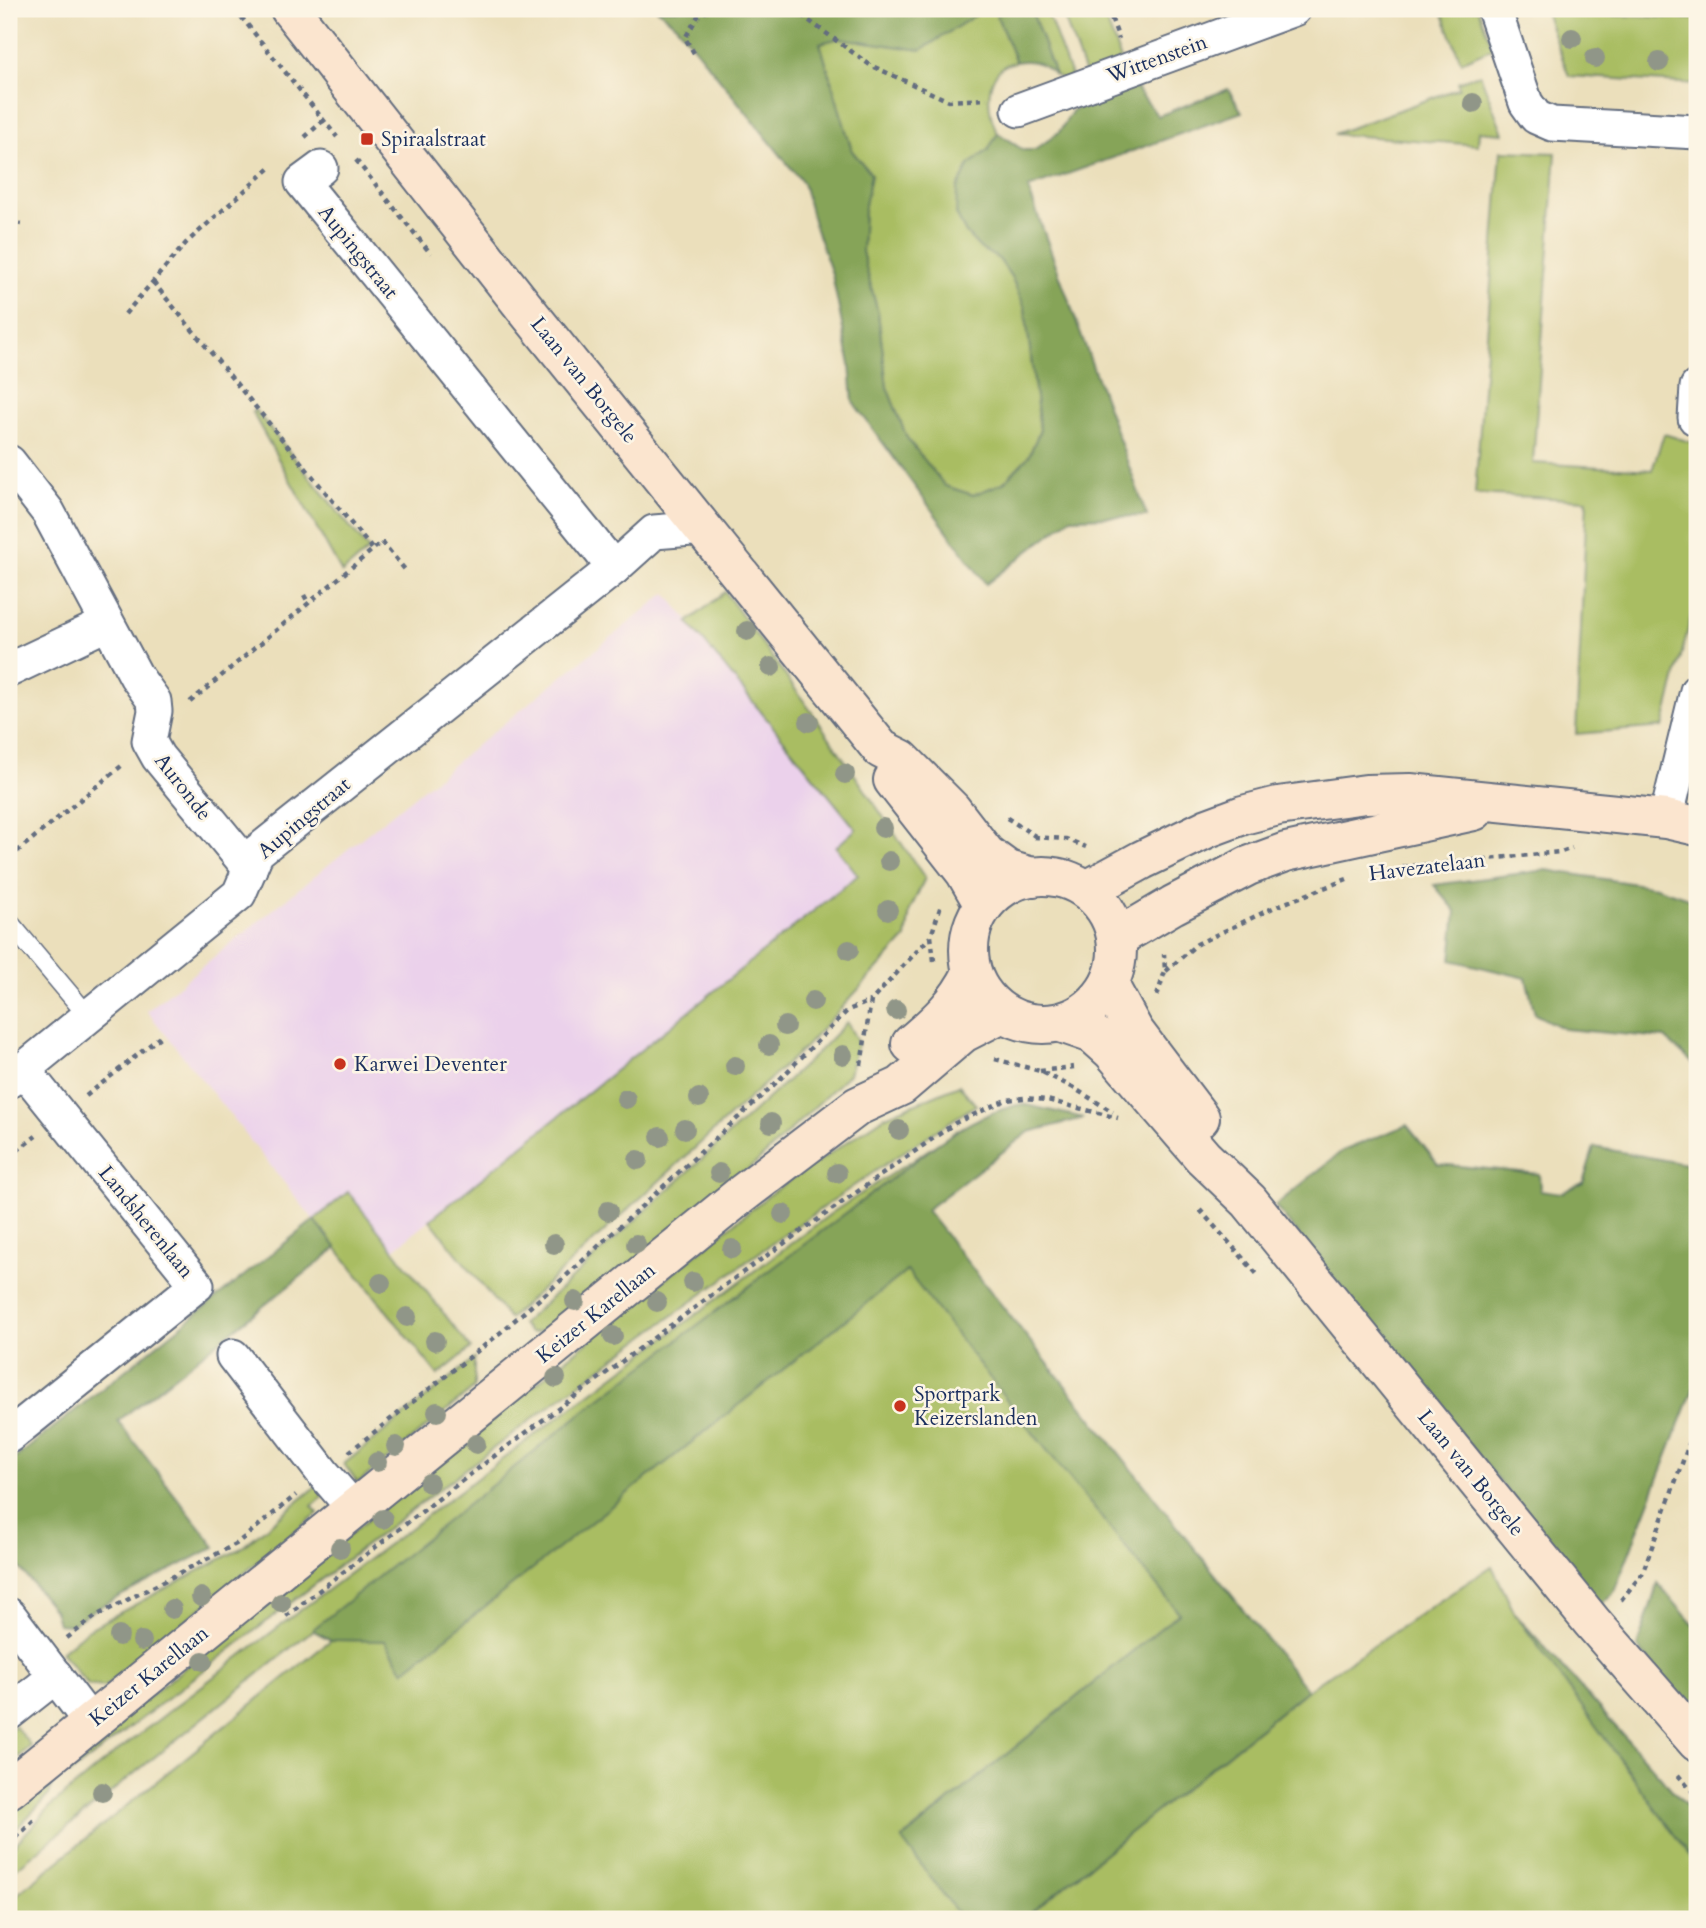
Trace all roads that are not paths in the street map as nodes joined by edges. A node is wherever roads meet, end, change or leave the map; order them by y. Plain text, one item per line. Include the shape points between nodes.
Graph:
1 (290, 9) edge
2 (1294, 9) edge
3 (1494, 9) edge
4 (1005, 104) road end
5 (1697, 132) edge
6 (321, 167) dead end
7 (1697, 387) edge
8 (1697, 419) edge
9 (11, 471) edge
10 (705, 528) junction
11 (614, 568) junction
12 (106, 624) junction
13 (9, 670) edge
14 (1697, 691) edge
15 (881, 749) junction
16 (1509, 803) junction
17 (1681, 822) edge
18 (250, 869) junction
19 (1032, 877) junction
20 (1087, 890) junction
21 (984, 905) junction
22 (9, 922) edge
23 (1116, 938) junction
24 (972, 973) junction
25 (1109, 985) junction
26 (1002, 1013) junction
27 (88, 1016) junction
28 (1060, 1023) junction
29 (16, 1075) edge
30 (858, 1106) junction
31 (1249, 1201) junction
32 (233, 1356) dead end
33 (9, 1436) edge
34 (354, 1509) junction
35 (9, 1615) edge
36 (49, 1666) junction
37 (9, 1713) edge
38 (91, 1723) junction
39 (1697, 1742) edge
40 (9, 1789) edge

1 - 10 street, Laan van Borgele
2 - 4 street, Wittenstein
3 - 5 street via 1526,103 1536,117 1552,124
6 - 11 street, Aupingstraat via 302,182
7 - 8 street
9 - 12 street, Auronde via 48,513
10 - 11 street, Aupingstraat via 654,532
10 - 15 street, Laan van Borgele
11 - 18 street, Aupingstraat via 257,852
12 - 13 street
12 - 18 street, Auronde via 154,701 149,741 158,757
14 - 17 street
15 - 19 street, Laan van Borgele via 901,759 952,810 986,854 1008,870
15 - 21 street, Laan van Borgele via 886,771 965,872
16 - 17 street, Havezatelaan
16 - 20 street, Havezatelaan via 1410,793 1278,806 1208,828
16 - 23 street, Havezatelaan via 1286,852 1237,872
18 - 27 street, Aupingstraat via 239,894
19 - 20 street via 1070,881
19 - 21 street via 1014,882
20 - 23 street via 1111,920
21 - 24 street via 970,937
22 - 27 lane
23 - 25 street
24 - 26 street via 979,989
24 - 30 street, Keizer Karellaan via 948,1012 876,1074
25 - 28 street via 1088,1010
25 - 31 street, Laan van Borgele via 1134,1031 1219,1144
26 - 28 street via 1030,1024
26 - 30 street, Keizer Karellaan via 963,1033 901,1086
27 - 29 street, Aupingstraat
28 - 31 street, Laan van Borgele via 1093,1034 1112,1051 1203,1157
29 - 33 street, Landsherenlaan via 198,1285
30 - 34 street, Keizer Karellaan via 742,1194
31 - 39 street, Laan van Borgele via 1592,1622
32 - 34 street
34 - 38 street, Keizer Karellaan
35 - 36 street
36 - 37 street
36 - 38 street
38 - 40 street, Keizer Karellaan

